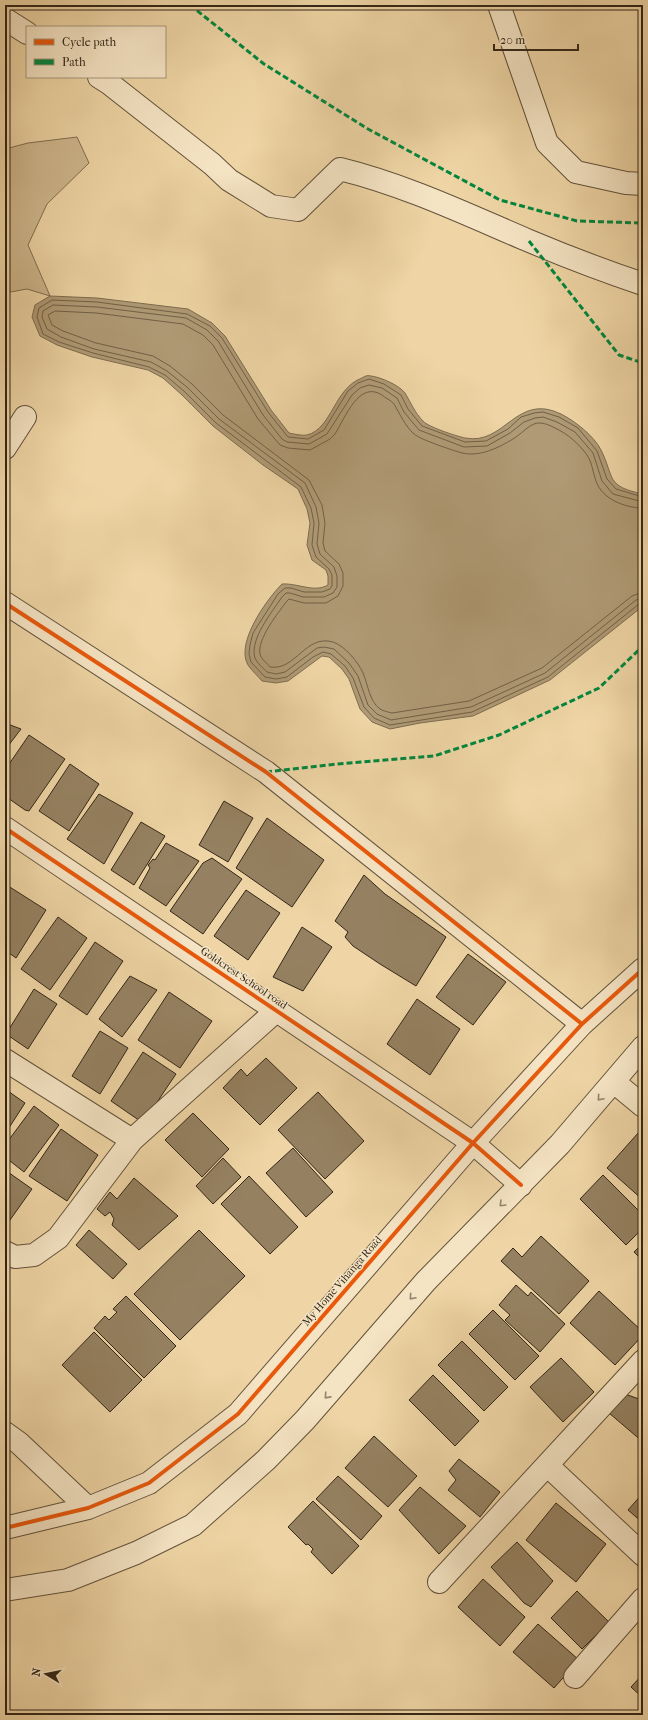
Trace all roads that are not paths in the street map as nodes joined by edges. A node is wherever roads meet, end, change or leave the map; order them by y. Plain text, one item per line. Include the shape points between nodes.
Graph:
1 (499, 5) edge
2 (5, 19) edge
3 (26, 32) edge
4 (101, 78) edge
5 (643, 184) edge
6 (643, 284) edge
7 (25, 417) dead end
8 (5, 448) edge
9 (5, 603) edge
10 (5, 828) edge
11 (643, 969) edge
12 (276, 1011) junction
13 (582, 1024) junction
14 (643, 1047) edge
15 (5, 1060) edge
16 (614, 1082) junction
17 (643, 1106) edge
18 (132, 1140) junction
19 (473, 1143) junction
20 (521, 1185) junction
21 (5, 1252) edge
22 (643, 1361) edge
23 (5, 1433) edge
24 (547, 1465) junction
25 (88, 1508) junction
26 (5, 1528) edge
27 (643, 1555) edge
28 (439, 1582) dead end
29 (5, 1590) edge
30 (643, 1600) edge
31 (575, 1677) dead end

1 - 5 street via 547,143 576,172 626,183
2 - 3 street
4 - 6 street via 229,180 271,206 298,210 340,169 370,176 419,194 593,267
7 - 8 street
9 - 13 street via 266,772
10 - 12 street, Goldcrest School road
11 - 13 street, My Home Vihanga Road
12 - 18 street
12 - 19 street, Goldcrest School road
13 - 19 street, My Home Vihanga Road
14 - 16 street
15 - 18 street
16 - 17 street
16 -> 20 street
18 - 21 street via 58,1238 34,1254 15,1257
19 - 20 street, Goldcrest School road
19 - 25 street, My Home Vihanga Road via 238,1414 149,1483
20 -> 29 street via 426,1281 305,1420 266,1460 193,1525 136,1554 68,1580
22 - 24 street
23 - 25 street
24 - 27 street
24 - 28 street
25 - 26 street, My Home Vihanga Road
30 - 31 street

